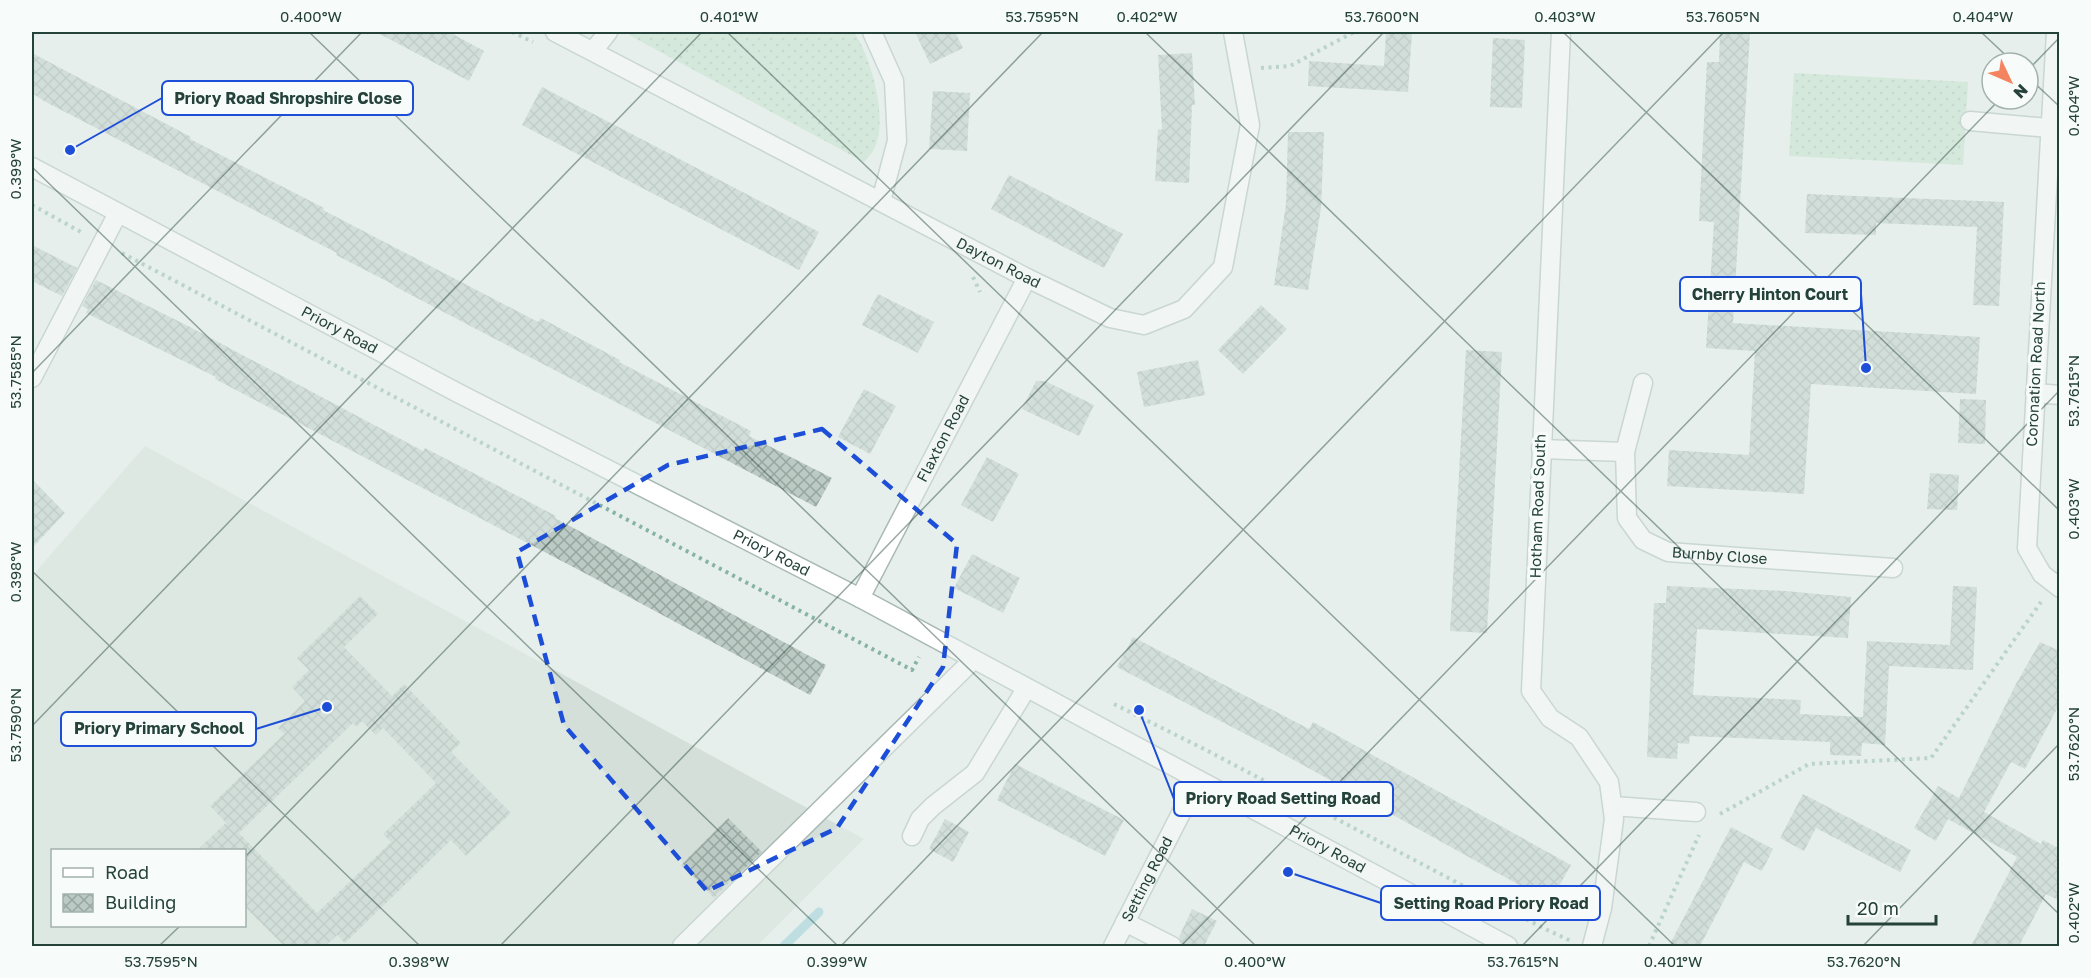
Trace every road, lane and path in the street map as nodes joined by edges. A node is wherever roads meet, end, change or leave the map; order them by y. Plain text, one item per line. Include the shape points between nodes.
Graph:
1 (555, 32) edge
2 (608, 32) edge
3 (872, 32) edge
4 (1233, 32) edge
5 (1354, 32) edge
6 (1562, 32) edge
7 (2056, 32) edge
8 (593, 51) junction
9 (1240, 69) junction
10 (1970, 120) dead end
11 (2049, 128) junction
12 (32, 167) edge
13 (881, 201) junction
14 (118, 213) junction
15 (1027, 278) junction
16 (32, 378) edge
17 (1643, 383) dead end
18 (2035, 393) junction
19 (2060, 394) edge
20 (1541, 449) junction
21 (1625, 452) junction
22 (1893, 568) dead end
23 (2057, 586) edge
24 (860, 598) junction
25 (973, 660) junction
26 (1026, 689) junction
27 (1198, 780) junction
28 (1612, 806) junction
29 (1696, 812) dead end
30 (1714, 818) dead end
31 (1700, 833) dead end
32 (912, 836) dead end
33 (1125, 922) junction
34 (682, 946) edge
35 (1113, 946) edge
36 (1172, 946) edge
37 (1508, 946) edge
38 (1592, 946) edge
39 (1649, 946) edge

1 - 8 street, Dayton Road
2 - 8 street
3 - 13 street via 894,81 897,131
4 - 9 street, Dayton Road
5 - 9 path via 1290,66
6 - 20 street, Hotham Road South
7 - 11 street, Coronation Road North
8 - 13 street, Dayton Road
9 - 15 street, Dayton Road via 1250,125 1223,267 1184,309 1144,325 1110,318
10 - 11 street
11 - 18 street, Coronation Road North
12 - 14 street, Priory Road
13 - 15 street, Dayton Road
14 - 16 street
14 - 24 street, Priory Road
15 - 24 street, Flaxton Road
17 - 21 street, Burnby Close
18 - 19 street
18 - 23 street, Coronation Road North via 2027,548 2042,574
20 - 21 street
20 - 28 street, Hotham Road South via 1531,691 1550,718 1579,737 1609,782
21 - 22 street, Burnby Close via 1627,518 1643,540 1668,552
23 - 30 path via 1931,758 1809,764
24 - 25 street, Priory Road
25 - 26 street, Priory Road
25 - 34 street
26 - 27 street, Priory Road
26 - 32 street via 975,773 933,806 920,819
27 - 33 street, Setting Road
27 - 37 street, Priory Road
28 - 29 street
28 - 38 street, Hotham Road South via 1614,819 1602,908
31 - 39 path
33 - 35 street, Setting Road
33 - 36 street

